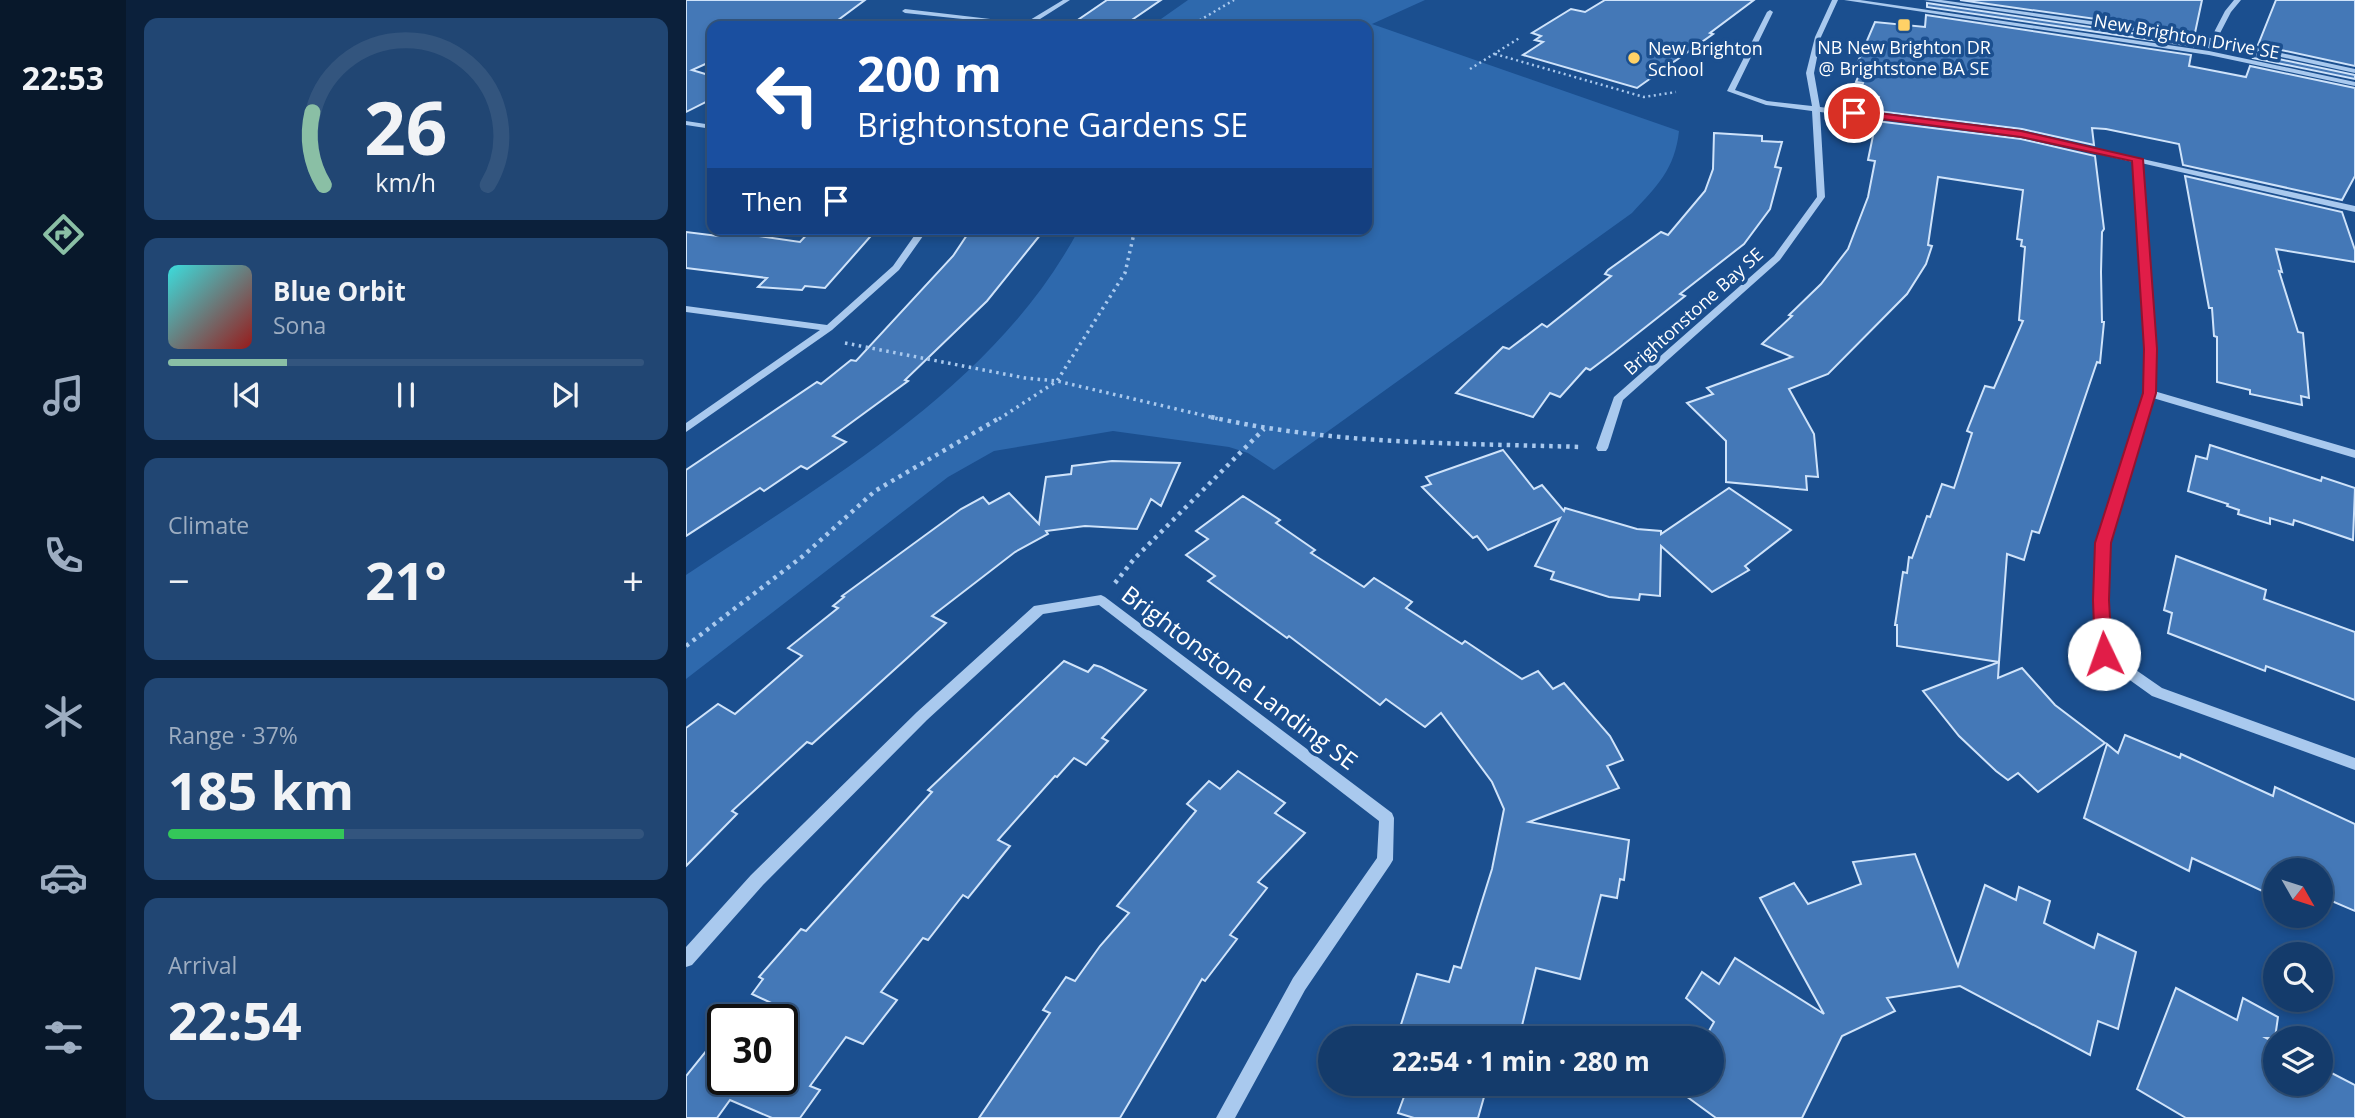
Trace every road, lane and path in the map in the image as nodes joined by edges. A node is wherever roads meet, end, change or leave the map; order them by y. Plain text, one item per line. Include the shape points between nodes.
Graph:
1 (1067, 0) edge
2 (1234, 0) edge
3 (1835, 0) edge
4 (1847, 0) edge
5 (1927, 0) edge
6 (2238, 0) edge
7 (905, 11) dead end
8 (1770, 12) dead end
9 (991, 21) edge
10 (1033, 21) edge
11 (1198, 21) edge
12 (1521, 37) dead end
13 (2212, 40) junction
14 (2209, 53) junction
15 (1495, 54) junction
16 (1470, 69) dead end
17 (2355, 71) edge
18 (2355, 84) edge
19 (1676, 92) dead end
20 (1816, 108) junction
21 (686, 123) edge
22 (707, 126) edge
23 (2137, 159) junction
24 (2355, 209) edge
25 (920, 235) edge
26 (1134, 235) edge
27 (686, 309) edge
28 (829, 328) junction
29 (840, 342) dead end
30 (1057, 381) junction
31 (2150, 393) junction
32 (686, 428) edge
33 (1264, 429) junction
34 (1602, 448) joint
35 (2355, 454) edge
36 (1101, 600) junction
37 (686, 646) edge
38 (2355, 764) edge
39 (686, 959) edge
40 (1225, 1118) edge

1 - 10 street
2 - 11 path
3 - 20 street, Brightonstone Bay SE via 1818,37 1810,73
4 - 14 street, New Brighton Drive SE
5 - 13 street, New Brighton Drive SE
6 - 13 street
7 - 9 street
8 - 20 street via 1731,91 1766,103
12 - 15 path
13 - 14 street
13 - 17 street, New Brighton Drive SE
14 - 18 street, New Brighton Drive SE
15 - 16 path
15 - 19 path via 1644,97
20 - 23 street via 2021,134
20 - 34 street, Brightonstone Bay SE via 1821,197 1777,257 1618,399
21 - 22 street
23 - 24 street
23 - 31 street
25 - 28 street via 896,268
26 - 30 path via 1125,273
27 - 28 street
28 - 32 street
29 - 30 path
30 - 33 path
30 - 37 path via 874,491 803,556
31 - 35 street
31 - 38 street via 2103,543 2104,654 2157,692
33 - 34 path via 1347,439
33 - 36 path via 1135,559
36 - 39 street, Brightonstone Landing SE via 1039,610 912,725 757,880
36 - 40 street, Brightonstone Landing SE via 1387,818 1385,860 1299,984

